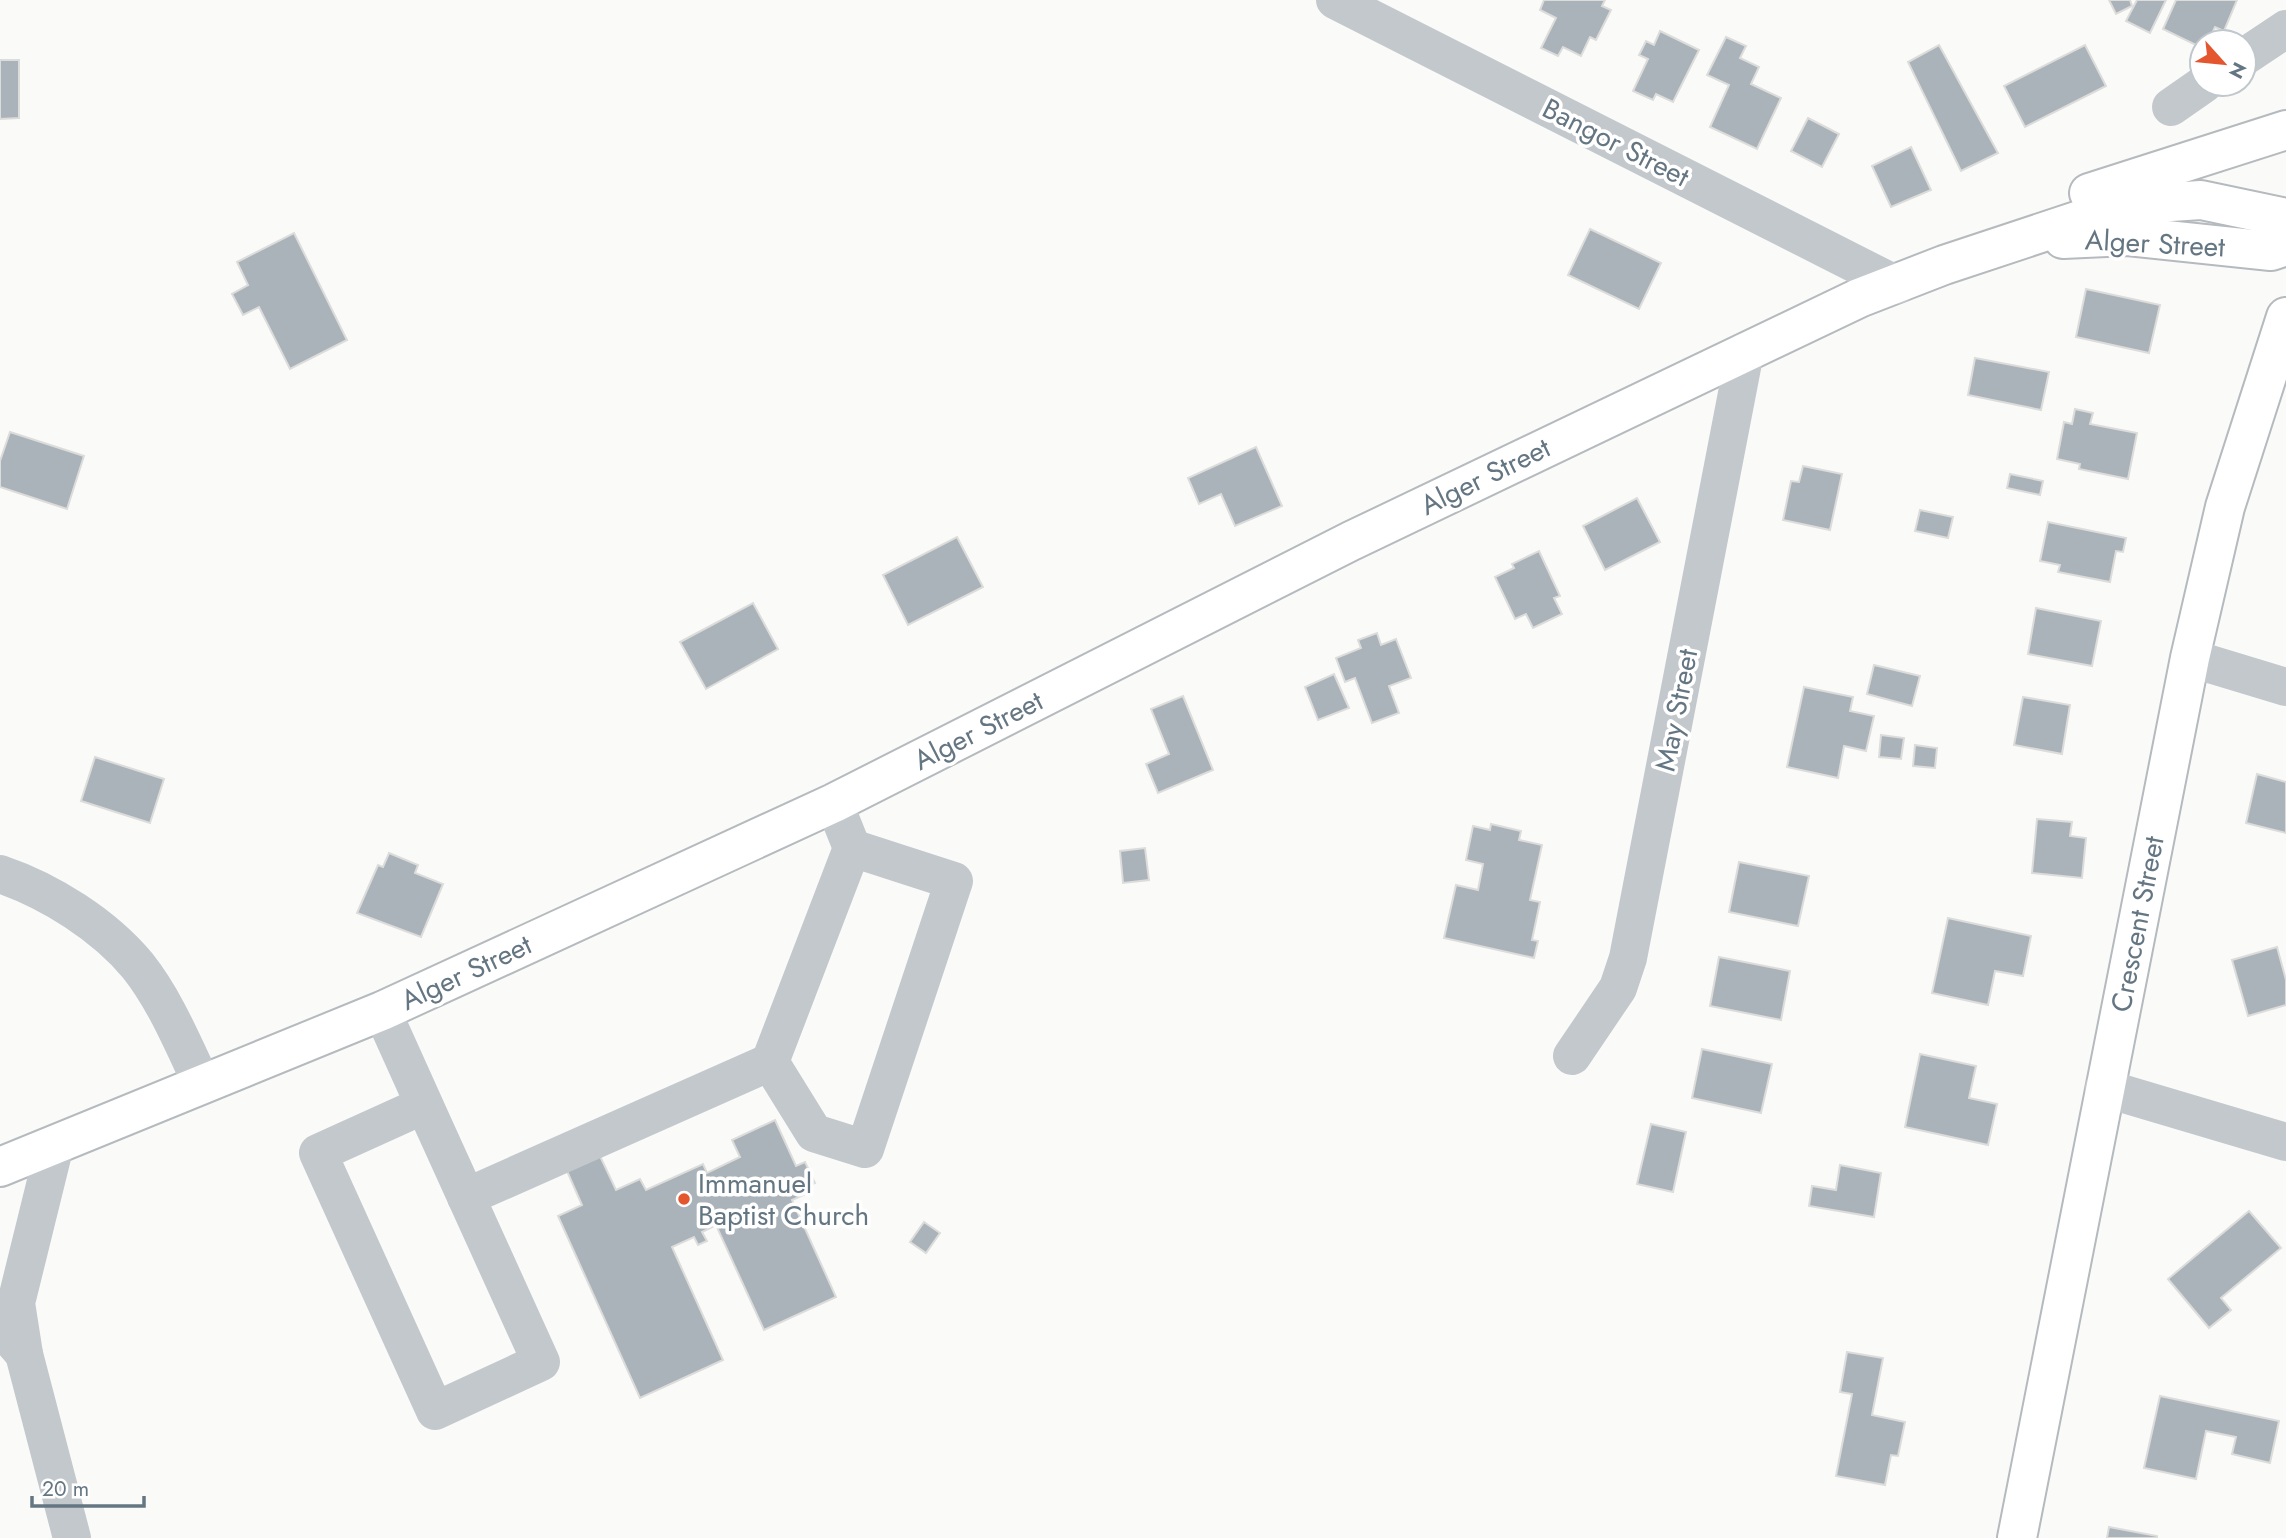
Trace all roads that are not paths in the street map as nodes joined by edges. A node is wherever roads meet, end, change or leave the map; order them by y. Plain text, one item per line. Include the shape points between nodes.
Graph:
1 (1335, 0) edge
2 (2286, 29) edge
3 (2258, 48) edge
4 (2188, 95) edge
5 (2171, 107) dead end
6 (2286, 130) edge
7 (2286, 218) edge
8 (2023, 241) junction
9 (2286, 246) edge
10 (1897, 285) junction
11 (2286, 317) edge
12 (1745, 352) junction
13 (2190, 658) junction
14 (2286, 687) edge
15 (834, 803) junction
16 (852, 848) junction
17 (0, 874) edge
18 (382, 1011) junction
19 (1572, 1056) dead end
20 (770, 1062) junction
21 (202, 1084) junction
22 (2104, 1088) junction
23 (424, 1105) junction
24 (2286, 1142) edge
25 (55, 1144) junction
26 (0, 1167) edge
27 (466, 1197) junction
28 (12, 1340) edge
29 (72, 1538) edge
30 (2017, 1538) edge

1 - 10 street, Bangor Street
2 - 3 street
4 - 5 street
6 - 8 main road via 2081,195
7 - 8 main road, Alger Street via 2201,200 2125,205
8 - 9 main road, Alger Street via 2128,236 2271,251
8 - 10 main road, Alger Street
10 - 12 main road, Alger Street via 1806,321
11 - 13 main road, Crescent Street via 2225,507
12 - 15 main road, Alger Street via 1304,564
12 - 19 street, May Street via 1629,958 1618,988
13 - 14 street
13 - 22 main road, Crescent Street
15 - 16 street
15 - 18 main road, Alger Street
16 - 20 street
16 - 20 street via 954,881 864,1149 814,1133
17 - 21 street via 74,912 138,966 169,1015
18 - 21 main road, Alger Street
18 - 23 street
20 - 27 street
21 - 25 main road, Alger Street
22 - 24 street
22 - 30 main road, Crescent Street
23 - 27 street
23 - 27 street via 318,1153 435,1411 541,1362
25 - 26 main road, Alger Street
25 - 28 street via 16,1303
28 - 29 street

